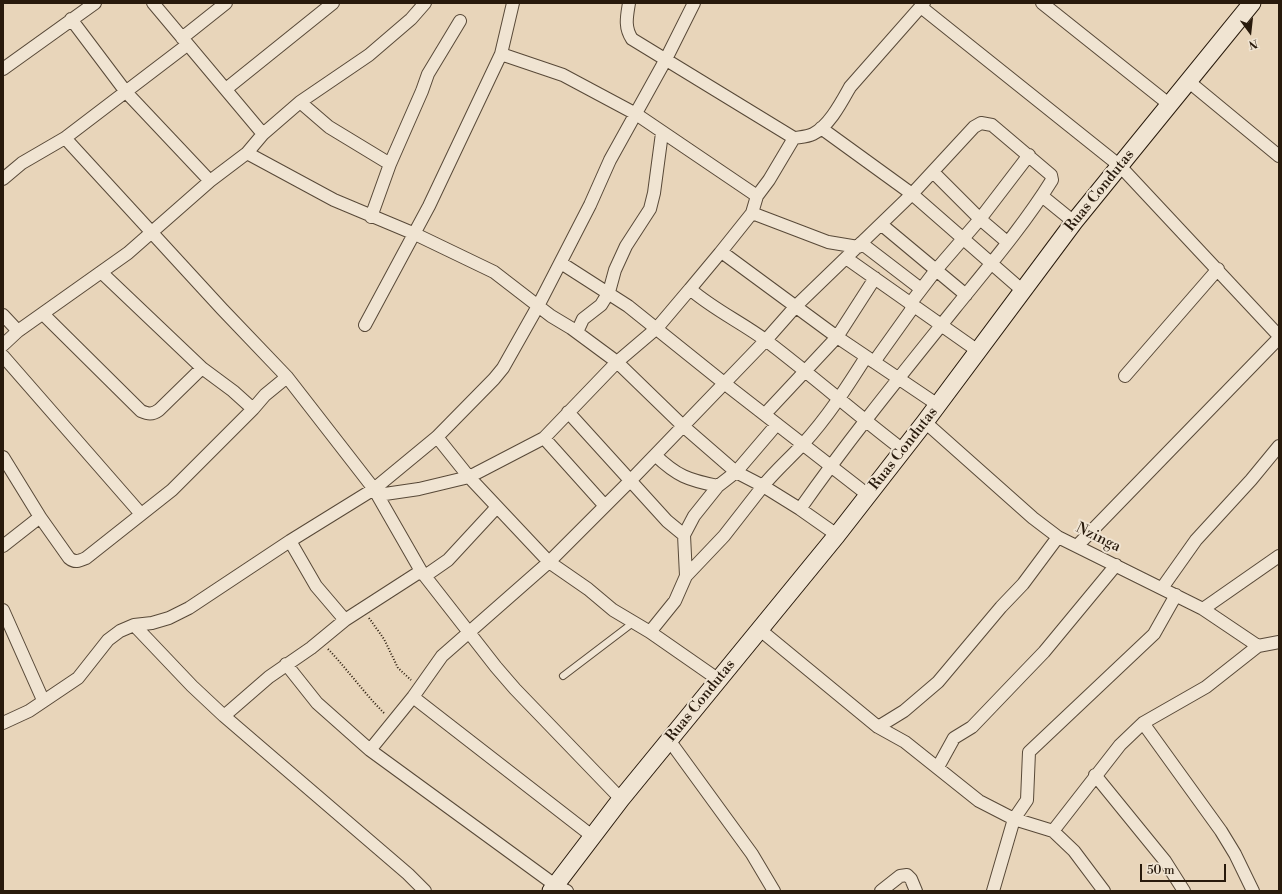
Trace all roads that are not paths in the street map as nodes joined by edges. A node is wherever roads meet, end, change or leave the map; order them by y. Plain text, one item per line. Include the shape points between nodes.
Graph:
1 (95, 3) edge
2 (153, 3) edge
3 (226, 3) edge
4 (333, 3) edge
5 (425, 3) edge
6 (513, 3) edge
7 (629, 3) edge
8 (694, 3) edge
9 (1042, 3) edge
10 (1252, 3) edge
11 (923, 5) edge
12 (71, 19) junction
13 (460, 21) dead end
14 (184, 42) junction
15 (501, 54) junction
16 (666, 59) junction
17 (3, 69) edge
18 (1188, 81) junction
19 (226, 89) junction
20 (126, 92) junction
21 (300, 102) junction
22 (1170, 105) junction
23 (636, 114) junction
24 (821, 128) junction
25 (662, 133) junction
26 (263, 134) junction
27 (65, 138) junction
28 (794, 138) junction
29 (246, 153) junction
30 (1029, 156) junction
31 (1279, 156) edge
32 (390, 164) junction
33 (1120, 166) junction
34 (933, 172) junction
35 (3, 179) edge
36 (210, 181) junction
37 (912, 194) junction
38 (757, 196) junction
39 (1042, 196) junction
40 (752, 213) junction
41 (371, 217) junction
42 (980, 219) junction
43 (1074, 222) junction
44 (882, 225) junction
45 (153, 232) junction
46 (415, 234) junction
47 (962, 239) junction
48 (1007, 242) junction
49 (859, 245) junction
50 (720, 252) junction
51 (846, 258) junction
52 (561, 263) junction
53 (991, 264) junction
54 (1218, 269) junction
55 (936, 270) junction
56 (101, 272) junction
57 (875, 278) junction
58 (690, 289) junction
59 (921, 289) junction
60 (1022, 291) junction
61 (609, 292) junction
62 (966, 295) junction
63 (912, 305) junction
64 (538, 306) junction
65 (796, 306) junction
66 (43, 314) junction
67 (3, 315) edge
68 (365, 325) dead end
69 (941, 325) junction
70 (657, 328) junction
71 (18, 331) junction
72 (577, 332) junction
73 (837, 337) junction
74 (1279, 337) edge
75 (766, 340) junction
76 (3, 345) edge
77 (978, 351) junction
78 (3, 356) edge
79 (870, 360) junction
80 (618, 362) junction
81 (202, 368) junction
82 (806, 371) junction
83 (1125, 376) dead end
84 (287, 377) junction
85 (898, 379) junction
86 (724, 383) junction
87 (838, 399) junction
88 (938, 405) junction
89 (253, 409) junction
90 (568, 412) junction
91 (765, 414) junction
92 (865, 421) junction
93 (925, 422) junction
94 (777, 424) junction
95 (683, 426) junction
96 (437, 437) junction
97 (544, 438) junction
98 (803, 444) junction
99 (1279, 446) edge
100 (903, 450) junction
101 (655, 455) junction
102 (3, 457) edge
103 (830, 465) junction
104 (736, 472) junction
105 (470, 477) junction
106 (631, 480) junction
107 (718, 486) junction
108 (763, 486) junction
109 (376, 492) junction
110 (868, 495) junction
111 (605, 506) junction
112 (497, 507) junction
113 (800, 509) junction
114 (141, 514) junction
115 (40, 517) junction
116 (684, 535) junction
117 (837, 535) junction
118 (1058, 537) junction
119 (290, 541) junction
120 (3, 546) edge
121 (1077, 546) junction
122 (1279, 556) edge
123 (549, 562) junction
124 (1116, 565) junction
125 (423, 573) junction
126 (686, 576) junction
127 (1162, 588) junction
128 (1176, 595) junction
129 (1203, 609) junction
130 (3, 610) edge
131 (345, 620) junction
132 (634, 622) junction
133 (134, 625) junction
134 (759, 629) junction
135 (470, 632) junction
136 (650, 632) junction
137 (1279, 642) edge
138 (1258, 646) junction
139 (286, 664) junction
140 (563, 676) dead end
141 (719, 680) junction
142 (416, 692) junction
143 (43, 700) junction
144 (224, 716) junction
145 (3, 723) edge
146 (1143, 723) junction
147 (878, 727) junction
148 (670, 740) junction
149 (370, 750) junction
150 (938, 767) junction
151 (1095, 775) junction
152 (621, 799) junction
153 (1014, 819) junction
154 (1053, 831) junction
155 (592, 836) junction
156 (558, 889) edge
157 (425, 891) edge
158 (774, 891) edge
159 (881, 891) edge
160 (916, 891) edge
161 (993, 891) edge
162 (1104, 891) edge
163 (1184, 891) edge
164 (1253, 891) edge

1 - 12 street
2 - 14 street
3 - 14 street
4 - 19 street
5 - 21 street via 411,19 369,55
6 - 15 street
7 - 16 street via 626,22 632,39
8 - 16 street
9 - 22 street
10 - 18 street, Ruas Condutas
11 - 24 street via 850,87
11 - 33 street
12 - 17 street
12 - 20 street
13 - 32 street via 428,74
14 - 19 street
14 - 20 street
15 - 23 street via 558,72
15 - 46 street
16 - 23 street
16 - 28 street
18 - 22 street, Ruas Condutas
18 - 31 street
19 - 26 street
20 - 27 street
20 - 36 street
21 - 26 street
21 - 32 street via 329,126
22 - 33 street, Ruas Condutas
23 - 25 street
23 - 52 street via 610,160
24 - 28 street via 812,135
24 - 37 street
25 - 38 street
25 - 61 street via 652,203 626,246
26 - 29 street
27 - 35 street via 22,163
27 - 45 street
28 - 38 street
29 - 36 street
29 - 41 street
30 - 34 street via 992,125 981,123 974,126
30 - 39 street via 1052,176
30 - 42 street
32 - 41 street
33 - 43 street, Ruas Condutas
33 - 54 street
34 - 37 street
34 - 42 street
36 - 45 street
37 - 44 street
37 - 47 street
38 - 40 street
39 - 43 street
39 - 48 street
40 - 49 street via 828,242
40 - 50 street
41 - 46 street
42 - 47 street
42 - 48 street
43 - 60 street, Ruas Condutas
44 - 49 street
44 - 55 street
45 - 56 street
45 - 84 street
46 - 64 street via 494,272
46 - 68 street
47 - 53 street
47 - 55 street
48 - 53 street
49 - 51 street
49 - 59 street
50 - 58 street
50 - 65 street
51 - 57 street
51 - 65 street
52 - 61 street
52 - 64 street
53 - 60 street
53 - 62 street
54 - 74 street
54 - 83 street
55 - 59 street
55 - 62 street
56 - 66 street
56 - 81 street
57 - 63 street
57 - 73 street
58 - 70 street
58 - 75 street
59 - 63 street
60 - 77 street, Ruas Condutas
61 - 70 street
61 - 72 street via 601,305 583,319
62 - 69 street
63 - 69 street
63 - 79 street
64 - 72 street
64 - 96 street via 499,373
65 - 73 street
65 - 75 street
66 - 71 street
66 - 81 street via 141,411 148,414 154,414 159,410
67 - 71 street
69 - 77 street
69 - 85 street
70 - 80 street
70 - 86 street
71 - 76 street
72 - 80 street
73 - 79 street
73 - 82 street
74 - 121 street
75 - 82 street
75 - 86 street
77 - 88 street, Ruas Condutas
78 - 114 street
79 - 85 street
79 - 87 street
80 - 90 street
80 - 95 street
81 - 89 street
82 - 87 street
82 - 91 street
84 - 89 street
84 - 109 street
85 - 88 street
85 - 92 street
86 - 91 street
86 - 95 street
87 - 92 street
87 - 98 street
88 - 93 street, Ruas Condutas
89 - 114 street via 172,490
90 - 97 street
90 - 106 street
91 - 94 street
92 - 100 street
92 - 103 street
93 - 100 street, Ruas Condutas
93 - 118 street, Nzinga
94 - 98 street
94 - 104 street
95 - 101 street
95 - 104 street
96 - 105 street
96 - 109 street
97 - 105 street
97 - 111 street
98 - 103 street
98 - 108 street
99 - 127 street via 1196,540
100 - 110 street, Ruas Condutas
101 - 106 street
101 - 107 street via 673,472 698,482
102 - 115 street
103 - 110 street
103 - 113 street
104 - 107 street
104 - 108 street
105 - 109 street via 419,489
105 - 112 street
106 - 111 street
106 - 116 street via 667,521
107 - 116 street via 694,516
108 - 113 street
108 - 126 street via 724,536
109 - 119 street
109 - 125 street
110 - 117 street, Ruas Condutas
111 - 123 street
112 - 123 street
112 - 125 street via 448,560
113 - 117 street
114 - 115 street via 86,558 78,561 69,558
115 - 120 street
116 - 126 street
117 - 134 street, Ruas Condutas
118 - 121 street, Nzinga
118 - 147 street via 1023,584 938,682 904,711
119 - 131 street via 316,586
119 - 133 street via 189,608 158,621
121 - 124 street, Nzinga
122 - 129 street
123 - 132 street via 613,610
123 - 135 street
124 - 127 street, Nzinga
124 - 150 street via 1044,652 972,727 954,738
125 - 131 street
125 - 135 street
126 - 136 street via 672,606
127 - 128 street, Nzinga
128 - 129 street, Nzinga
128 - 153 street via 1154,634 1029,752 1027,800
129 - 138 street, Nzinga
130 - 143 street
131 - 139 street
132 - 136 street
132 - 140 lane
133 - 143 street via 108,640 78,678
133 - 144 street
134 - 141 street, Ruas Condutas
134 - 147 street
135 - 142 street via 442,656
135 - 152 street via 515,689
136 - 141 street
137 - 138 street
138 - 146 street via 1206,687
139 - 144 street
139 - 149 street via 317,703
141 - 148 street, Ruas Condutas
142 - 149 street
142 - 155 street
143 - 145 street via 29,711
144 - 157 street
146 - 151 street
146 - 164 street via 1221,831
147 - 150 street via 905,742
148 - 152 street, Ruas Condutas
148 - 158 street via 752,854
149 - 156 street
150 - 153 street via 979,801
151 - 154 street
151 - 163 street via 1165,861
152 - 155 street, Ruas Condutas
153 - 154 street
153 - 161 street
154 - 162 street via 1074,851
155 - 156 street, Ruas Condutas
159 - 160 street via 900,876 907,874

